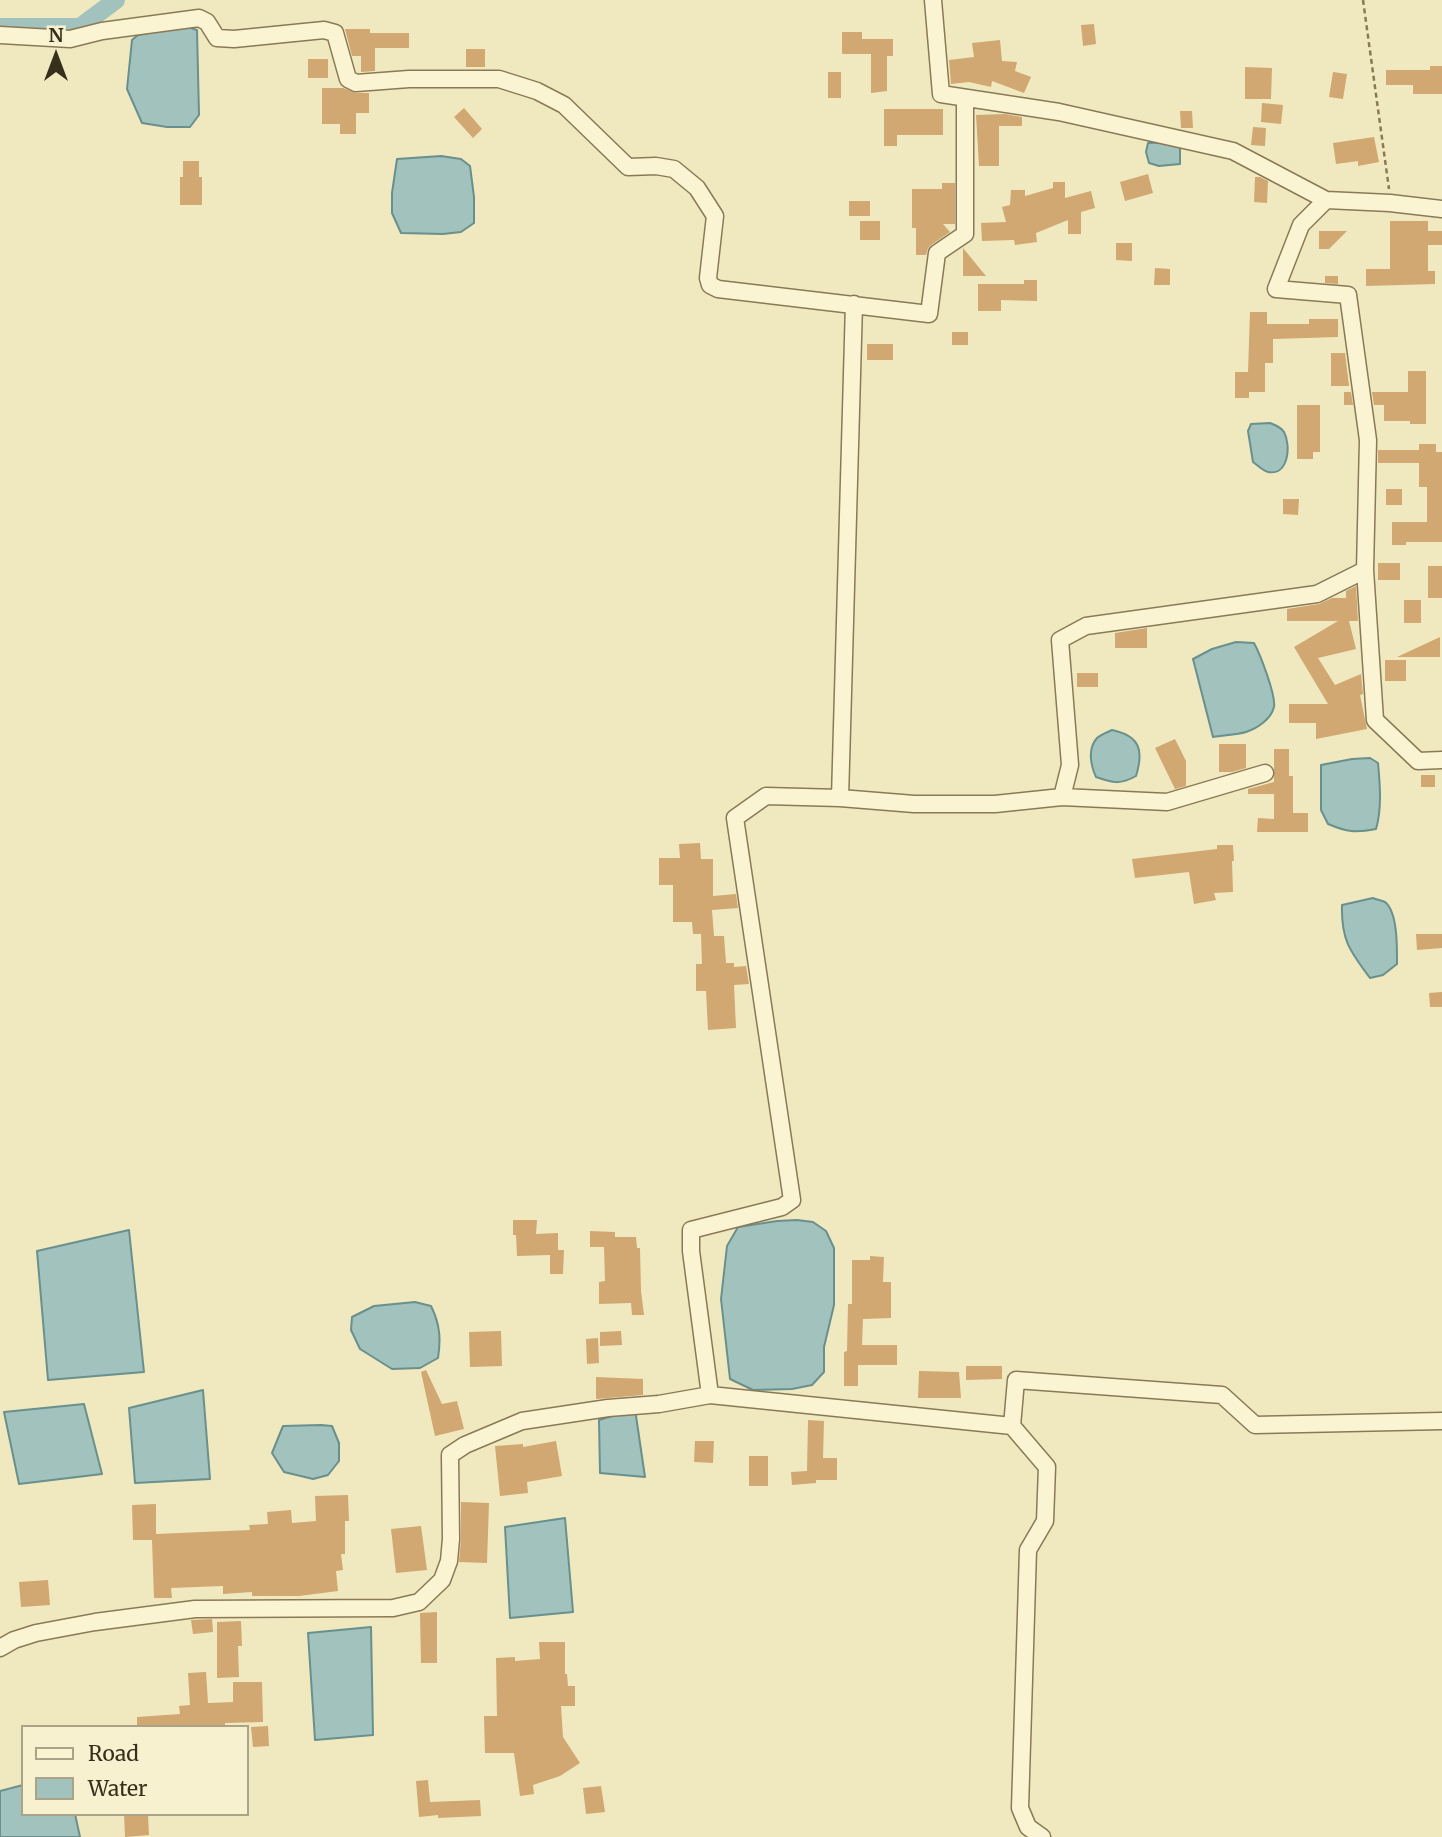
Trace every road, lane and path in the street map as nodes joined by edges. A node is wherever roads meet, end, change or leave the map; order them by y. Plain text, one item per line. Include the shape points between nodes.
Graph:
1 (933, 0) edge
2 (1363, 0) edge
3 (0, 36) edge
4 (965, 98) junction
5 (1326, 200) junction
6 (1391, 203) junction
7 (1442, 209) edge
8 (854, 304) junction
9 (1365, 570) junction
10 (1442, 760) edge
11 (1265, 773) dead end
12 (1062, 797) junction
13 (840, 798) junction
14 (710, 1395) junction
15 (1442, 1420) edge
16 (1013, 1426) junction
17 (0, 1648) edge
18 (1042, 1837) edge

1 - 4 street via 942,94
2 - 6 path
3 - 8 street via 70,38 199,18 217,38 335,33 348,79 356,83 499,79 564,105 628,167 674,169 697,188 715,216 710,285
4 - 5 street via 1059,112 1233,151
4 - 8 street via 965,234 937,253 929,314
5 - 6 street
5 - 9 street via 1301,225 1276,289 1348,295 1368,440
6 - 7 street
8 - 13 street
9 - 10 street via 1375,719 1418,761
9 - 12 street via 1317,594 1086,626 1060,640 1070,765
11 - 12 street via 1167,802
12 - 13 street via 995,804
13 - 14 street via 766,796 735,818 792,1200 782,1208 691,1230
14 - 16 street
14 - 17 street via 522,1421 465,1444 450,1455 449,1561 442,1580 419,1602 393,1608 195,1609 36,1633
15 - 16 street via 1255,1426 1222,1395 1016,1380
16 - 18 street via 1047,1467 1045,1521 1028,1550 1020,1808 1028,1827

